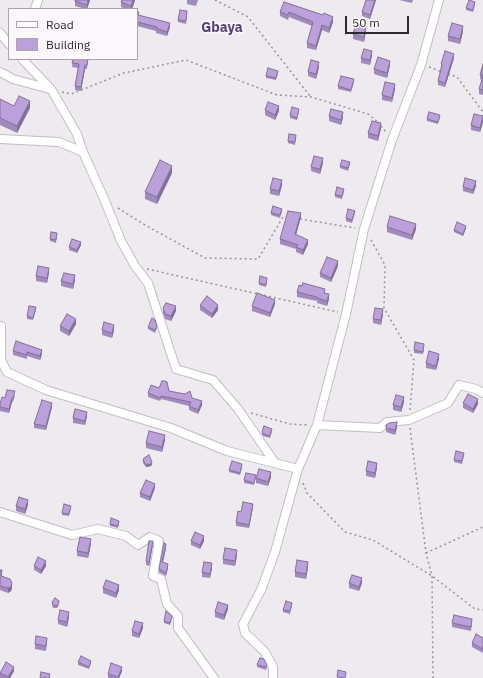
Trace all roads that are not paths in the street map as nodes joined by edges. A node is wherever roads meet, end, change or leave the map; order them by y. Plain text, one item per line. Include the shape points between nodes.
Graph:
1 (439, 0) edge
2 (0, 32) edge
3 (8, 43) edge
4 (23, 60) edge
5 (0, 72) edge
6 (51, 89) junction
7 (0, 139) edge
8 (83, 152) junction
9 (0, 326) edge
10 (483, 393) edge
11 (317, 425) junction
12 (276, 463) junction
13 (298, 469) junction
14 (0, 512) edge
15 (214, 678) edge
16 (273, 678) edge

1 - 11 street via 421,65 392,140 364,229 346,314
2 - 3 street
4 - 6 street
5 - 6 street via 13,79
6 - 8 street via 77,134
7 - 8 street via 59,142
8 - 12 street via 122,241 135,266 148,283 176,369 213,380 238,409
9 - 12 street via 1,360 7,372 46,390 172,428 227,451
10 - 11 street via 459,385 448,403 409,420 387,422 380,428
11 - 13 street
12 - 13 street
13 - 16 street via 275,552 261,590 243,624 245,632 265,652 273,667
14 - 15 street via 72,535 98,530 126,536 138,545 150,537 159,542 153,576 161,579 167,604 178,616 178,628

